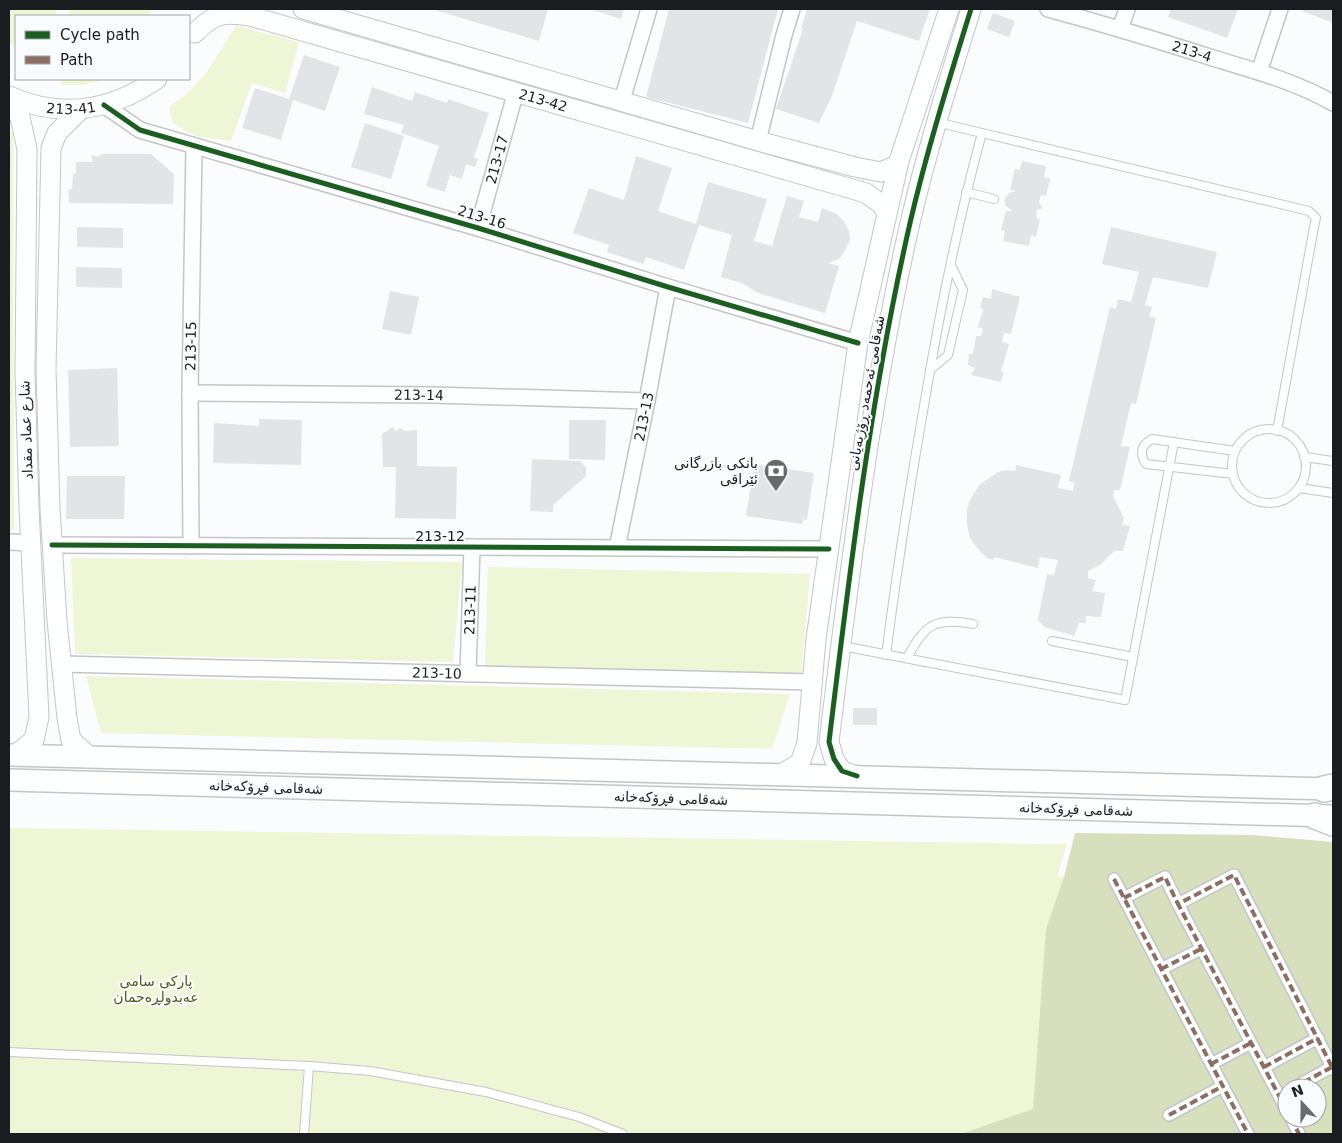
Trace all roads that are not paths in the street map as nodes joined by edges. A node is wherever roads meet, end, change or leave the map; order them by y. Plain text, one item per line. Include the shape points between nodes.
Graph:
1 (205, 9) edge
2 (303, 9) edge
3 (648, 9) edge
4 (792, 9) edge
5 (949, 9) edge
6 (971, 9) edge
7 (1048, 9) edge
8 (1127, 9) edge
9 (1280, 9) edge
10 (1120, 29) junction
11 (192, 38) edge
12 (1259, 72) junction
13 (155, 80) edge
14 (516, 91) junction
15 (9, 98) edge
16 (622, 100) junction
17 (1333, 102) edge
18 (104, 105) junction
19 (81, 109) junction
20 (936, 122) junction
21 (982, 133) junction
22 (758, 141) junction
23 (194, 146) junction
24 (899, 161) junction
25 (966, 192) junction
26 (994, 199) dead end
27 (887, 213) junction
28 (478, 228) junction
29 (951, 265) junction
30 (668, 287) junction
31 (858, 343) junction
32 (930, 370) junction
33 (190, 393) junction
34 (647, 401) junction
35 (1277, 431) junction
36 (845, 437) junction
37 (868, 440) junction
38 (1174, 442) junction
39 (1235, 451) junction
40 (1304, 457) junction
41 (1333, 461) edge
42 (1170, 467) junction
43 (1233, 474) junction
44 (1298, 488) junction
45 (1333, 493) edge
46 (9, 542) edge
47 (31, 543) junction
48 (52, 545) junction
49 (191, 546) junction
50 (472, 547) junction
51 (617, 548) junction
52 (829, 549) junction
53 (973, 624) dead end
54 (1052, 641) dead end
55 (841, 646) junction
56 (886, 655) junction
57 (1133, 657) junction
58 (907, 658) junction
59 (62, 664) junction
60 (468, 674) junction
61 (812, 682) junction
62 (805, 748) junction
63 (830, 749) junction
64 (12, 755) edge
65 (90, 757) junction
66 (782, 774) junction
67 (857, 776) junction
68 (9, 780) edge
69 (1330, 789) edge
70 (1327, 818) edge
71 (1114, 879) dead end
72 (1124, 898) junction
73 (1178, 904) junction
74 (1201, 949) junction
75 (1161, 969) junction
76 (1318, 1038) junction
77 (1251, 1043) junction
78 (9, 1052) edge
79 (1211, 1064) junction
80 (309, 1066) junction
81 (1264, 1067) junction
82 (1333, 1068) edge
83 (1313, 1078) edge
84 (1277, 1085) edge
85 (1222, 1086) junction
86 (1169, 1115) dead end
87 (304, 1134) edge
88 (623, 1134) edge
89 (1248, 1134) edge

1 - 11 street
2 - 16 street, 213-42
3 - 16 street
4 - 22 street
5 - 24 street, شەقامی ئەحمەد ڕۆژبەیانی
6 - 20 street, شەقامی ئەحمەد ڕۆژبەیانی
7 - 10 street, 213-4
8 - 10 street
9 - 12 street
10 - 12 street, 213-4
11 - 14 street, 213-42 via 206,21 220,15 250,16
12 - 17 street, 213-4 via 1284,79
13 - 18 street, 213-41 via 129,96
14 - 27 street, 213-42 via 866,193
14 - 28 street, 213-17
15 - 19 street, 213-41 via 43,107
15 - 47 street, شارع عماد مقداد via 20,117 27,148 25,373
16 - 22 street, 213-42
18 - 19 street, 213-41
18 - 23 street, 213-16 via 140,130
19 - 48 street, شارع عماد مقداد via 57,133 51,148 46,369
20 - 21 lane
20 - 37 street, شەقامی ئەحمەد ڕۆژبەیانی via 910,224
21 - 25 lane
21 - 35 lane via 1309,211 1316,218
22 - 24 street, 213-42 via 881,172
23 - 28 street, 213-16
23 - 33 street, 213-15
24 - 27 street, شەقامی ئەحمەد ڕۆژبەیانی
25 - 26 lane
25 - 29 lane
27 - 31 street, شەقامی ئەحمەد ڕۆژبەیانی
28 - 30 street, 213-16
29 - 32 lane
29 - 32 lane via 963,290 948,355
30 - 31 street, 213-16
30 - 34 street, 213-13
31 - 36 street, شەقامی ئەحمەد ڕۆژبەیانی
32 - 56 lane via 896,571
33 - 34 street, 213-14
33 - 49 street, 213-15
34 - 51 street, 213-13
35 - 39 lane via 1248,436
35 - 40 lane via 1294,440
36 - 37 street
36 - 52 street, شەقامی ئەحمەد ڕۆژبەیانی
37 - 55 street, شەقامی ئەحمەد ڕۆژبەیانی
38 - 39 lane
38 - 42 lane
38 - 42 lane via 1152,439 1146,442 1142,453 1146,464
39 - 43 lane
40 - 41 lane
40 - 44 lane via 1305,473
42 - 43 lane
42 - 57 lane
43 - 44 lane via 1246,495 1264,503 1283,500
44 - 45 lane
46 - 47 street
47 - 64 street, شارع عماد مقداد via 39,717 34,740
48 - 49 street, 213-12
48 - 59 street, شارع عماد مقداد
49 - 50 street, 213-12
50 - 51 street, 213-12
50 - 60 street, 213-11
51 - 52 street, 213-12
52 - 61 street, شەقامی ئەحمەد ڕۆژبەیانی
53 - 58 lane via 953,620 937,624 924,631
54 - 57 lane
55 - 56 lane
55 - 63 street, شەقامی ئەحمەد ڕۆژبەیانی
56 - 58 lane
57 - 58 lane via 1125,700
59 - 60 street, 213-10
59 - 65 street, شارع عماد مقداد via 71,740
60 - 61 street, 213-10
61 - 62 street, شەقامی ئەحمەد ڕۆژبەیانی
62 - 63 street via 814,757
62 - 66 street, شەقامی ئەحمەد ڕۆژبەیانی via 800,763
63 - 67 street via 842,771
64 - 65 main road, شەقامی فڕۆکەخانە
65 - 66 main road, شەقامی فڕۆکەخانە
66 - 67 main road, شەقامی فڕۆکەخانە
67 - 69 main road, شەقامی فڕۆکەخانە
68 - 70 main road, شەقامی فڕۆکەخانە
71 - 72 street
72 - 73 street via 1165,877
72 - 75 street
73 - 74 street
73 - 76 street via 1234,875
74 - 75 street
74 - 77 street
75 - 79 street
76 - 81 street
76 - 82 street
77 - 79 street
77 - 81 street
78 - 80 lane
79 - 85 street
80 - 87 lane
80 - 88 lane via 370,1070 486,1092 579,1117
81 - 84 street
82 - 83 street
85 - 86 street
85 - 89 street

